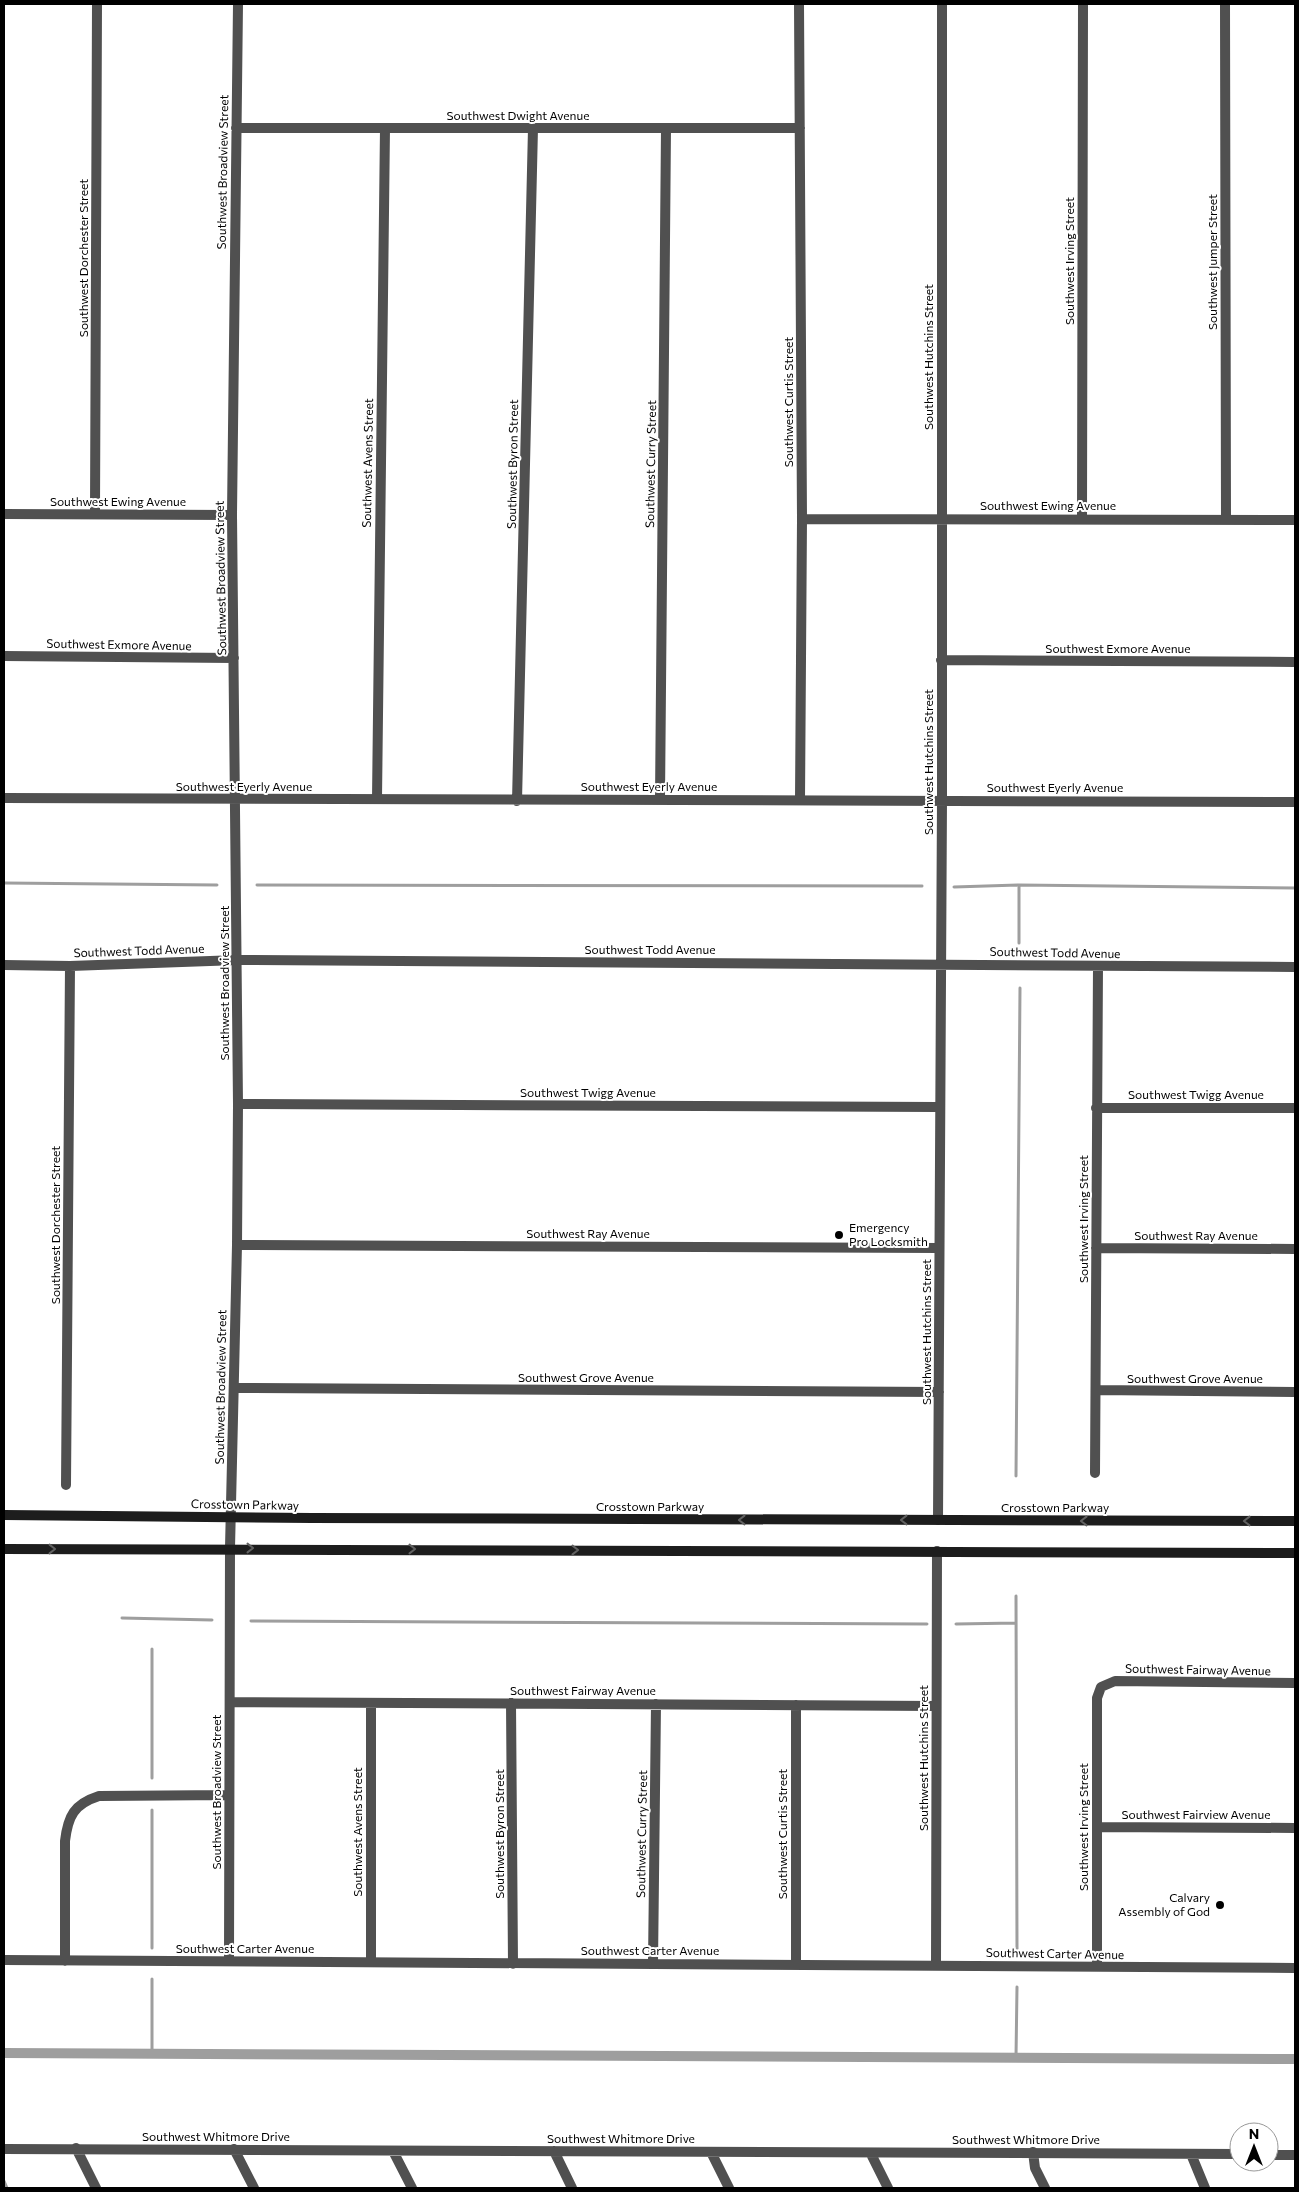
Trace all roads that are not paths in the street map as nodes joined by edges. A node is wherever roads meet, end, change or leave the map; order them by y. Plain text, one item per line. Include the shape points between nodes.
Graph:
1 (97, 4) edge
2 (238, 4) edge
3 (799, 4) edge
4 (942, 4) edge
5 (1083, 4) edge
6 (1226, 4) edge
7 (236, 128) junction
8 (385, 128) junction
9 (533, 128) junction
10 (666, 128) junction
11 (800, 128) junction
12 (95, 513) junction
13 (4, 514) edge
14 (232, 515) junction
15 (942, 518) junction
16 (1082, 518) junction
17 (802, 519) junction
18 (1226, 519) junction
19 (1295, 520) edge
20 (4, 656) edge
21 (234, 658) junction
22 (941, 660) junction
23 (1295, 662) edge
24 (4, 798) edge
25 (377, 798) junction
26 (660, 799) junction
27 (236, 800) junction
28 (517, 800) junction
29 (800, 800) junction
30 (942, 800) junction
31 (1295, 802) edge
32 (238, 960) junction
33 (940, 964) junction
34 (4, 965) edge
35 (70, 966) junction
36 (1098, 966) junction
37 (1295, 967) edge
38 (238, 1104) junction
39 (938, 1107) junction
40 (1096, 1108) junction
41 (1295, 1108) edge
42 (237, 1245) junction
43 (939, 1248) junction
44 (1096, 1248) junction
45 (1295, 1249) edge
46 (234, 1388) junction
47 (1096, 1390) junction
48 (939, 1392) junction
49 (1295, 1392) edge
50 (1095, 1472) dead end
51 (66, 1486) dead end
52 (4, 1515) edge
53 (230, 1518) junction
54 (938, 1520) junction
55 (1295, 1522) edge
56 (230, 1548) junction
57 (4, 1549) edge
58 (936, 1551) junction
59 (1295, 1553) edge
60 (1295, 1683) edge
61 (1102, 1687) joint
62 (230, 1702) junction
63 (371, 1703) junction
64 (511, 1703) junction
65 (656, 1704) junction
66 (796, 1705) junction
67 (936, 1706) junction
68 (229, 1795) junction
69 (1097, 1827) junction
70 (1295, 1828) edge
71 (4, 1960) edge
72 (64, 1961) junction
73 (229, 1961) junction
74 (371, 1962) junction
75 (513, 1964) junction
76 (653, 1964) junction
77 (796, 1964) junction
78 (936, 1965) junction
79 (1096, 1967) junction
80 (1295, 1968) edge
81 (4, 2148) edge
82 (76, 2148) junction
83 (234, 2149) junction
84 (393, 2151) junction
85 (554, 2151) junction
86 (711, 2152) junction
87 (1033, 2152) junction
88 (871, 2154) junction
89 (1191, 2154) junction
90 (1229, 2154) edge
91 (1279, 2155) edge
92 (1295, 2155) edge
93 (96, 2188) edge
94 (254, 2188) edge
95 (412, 2188) edge
96 (572, 2188) edge
97 (729, 2188) edge
98 (888, 2188) edge
99 (1045, 2188) edge
100 (1204, 2188) edge

1 - 12 street, Southwest Dorchester Street
2 - 7 street, Southwest Broadview Street
3 - 11 street, Southwest Curtis Street
4 - 15 street, Southwest Hutchins Street
5 - 16 street, Southwest Irving Street
6 - 18 street, Southwest Jumper Street
7 - 8 street, Southwest Dwight Avenue
7 - 14 street, Southwest Broadview Street
8 - 9 street, Southwest Dwight Avenue
8 - 25 street, Southwest Avens Street
9 - 10 street, Southwest Dwight Avenue
9 - 28 street, Southwest Byron Street
10 - 11 street, Southwest Dwight Avenue
10 - 26 street, Southwest Curry Street
11 - 17 street, Southwest Curtis Street
12 - 13 street, Southwest Ewing Avenue
12 - 14 street, Southwest Ewing Avenue
14 - 21 street, Southwest Broadview Street
15 - 16 street, Southwest Ewing Avenue
15 - 17 street, Southwest Ewing Avenue
15 - 22 street, Southwest Hutchins Street
16 - 18 street, Southwest Ewing Avenue
17 - 29 street, Southwest Curtis Street
18 - 19 street, Southwest Ewing Avenue
20 - 21 street, Southwest Exmore Avenue
21 - 27 street, Southwest Broadview Street
22 - 23 street, Southwest Exmore Avenue
22 - 30 street, Southwest Hutchins Street
24 - 27 street, Southwest Eyerly Avenue
25 - 27 street, Southwest Eyerly Avenue
25 - 28 street, Southwest Eyerly Avenue
26 - 28 street, Southwest Eyerly Avenue
26 - 29 street, Southwest Eyerly Avenue
27 - 32 street, Southwest Broadview Street
29 - 30 street, Southwest Eyerly Avenue
30 - 31 street, Southwest Eyerly Avenue
30 - 33 street, Southwest Hutchins Street
32 - 33 street, Southwest Todd Avenue
32 - 35 street, Southwest Todd Avenue
32 - 38 street, Southwest Broadview Street
33 - 36 street, Southwest Todd Avenue
33 - 39 street, Southwest Hutchins Street
34 - 35 street, Southwest Todd Avenue
35 - 51 street, Southwest Dorchester Street
36 - 37 street, Southwest Todd Avenue
36 - 40 street, Southwest Irving Street
38 - 39 street, Southwest Twigg Avenue
38 - 42 street, Southwest Broadview Street
39 - 43 street, Southwest Hutchins Street
40 - 41 street, Southwest Twigg Avenue
40 - 44 street, Southwest Irving Street
42 - 43 street, Southwest Ray Avenue
42 - 46 street, Southwest Broadview Street
43 - 48 street, Southwest Hutchins Street
44 - 45 street, Southwest Ray Avenue
44 - 47 street, Southwest Irving Street
46 - 48 street, Southwest Grove Avenue
46 - 53 street, Southwest Broadview Street
47 - 49 street, Southwest Grove Avenue
47 - 50 street, Southwest Irving Street
48 - 54 street, Southwest Hutchins Street
52 - 53 main road, Crosstown Parkway
54 -> 53 main road, Crosstown Parkway
53 - 56 street, Southwest Broadview Street
55 -> 54 main road, Crosstown Parkway
57 -> 56 main road
56 -> 58 main road
56 - 62 street, Southwest Broadview Street
58 - 59 main road
58 - 67 street, Southwest Hutchins Street
60 - 61 street, Southwest Fairway Avenue via 1115,1681
61 - 69 street, Southwest Irving Street via 1097,1698
62 - 63 street, Southwest Fairway Avenue
62 - 68 street, Southwest Broadview Street
63 - 64 street, Southwest Fairway Avenue
63 - 74 street, Southwest Avens Street
64 - 65 street, Southwest Fairway Avenue
64 - 75 street, Southwest Byron Street
65 - 66 street, Southwest Fairway Avenue
65 - 76 street, Southwest Curry Street
66 - 67 street, Southwest Fairway Avenue
66 - 77 street, Southwest Curtis Street
67 - 78 street, Southwest Hutchins Street
68 - 72 street via 99,1796 87,1800 75,1810 68,1822 65,1841
68 - 73 street, Southwest Broadview Street
69 - 70 street, Southwest Fairview Avenue
69 - 79 street, Southwest Irving Street
71 - 72 street, Southwest Carter Avenue
72 - 73 street, Southwest Carter Avenue
73 - 74 street, Southwest Carter Avenue
74 - 75 street, Southwest Carter Avenue
75 - 76 street, Southwest Carter Avenue
76 - 77 street, Southwest Carter Avenue
77 - 78 street, Southwest Carter Avenue
78 - 79 street, Southwest Carter Avenue
79 - 80 street, Southwest Carter Avenue
81 - 82 street, Southwest Whitmore Drive
82 - 83 street, Southwest Whitmore Drive
82 - 93 street
83 - 84 street, Southwest Whitmore Drive
83 - 94 street
84 - 85 street, Southwest Whitmore Drive
84 - 95 street
85 - 86 street, Southwest Whitmore Drive
85 - 96 street
86 - 88 street, Southwest Whitmore Drive
86 - 97 street
87 - 88 street, Southwest Whitmore Drive
87 - 89 street, Southwest Whitmore Drive
87 - 99 street via 1035,2168
88 - 98 street
89 - 90 street, Southwest Whitmore Drive
89 - 100 street
91 - 92 street

